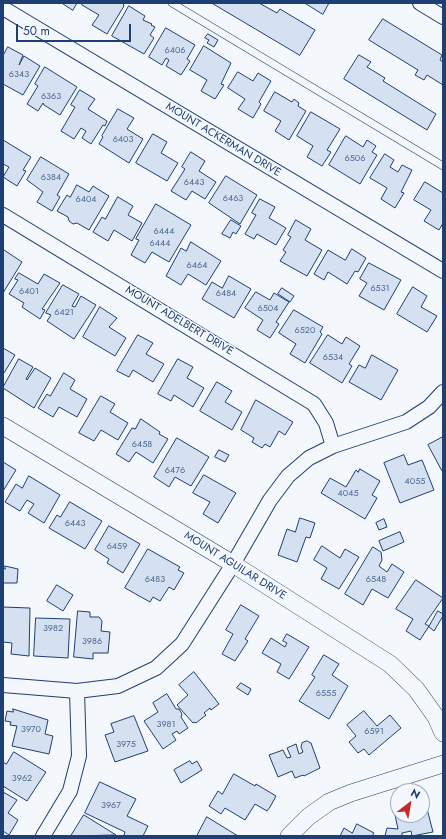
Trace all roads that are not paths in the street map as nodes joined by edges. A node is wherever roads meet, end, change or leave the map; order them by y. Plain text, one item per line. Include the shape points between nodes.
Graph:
1 (172, 3) edge
2 (420, 3) edge
3 (3, 8) edge
4 (443, 17) edge
5 (443, 166) edge
6 (3, 215) edge
7 (443, 271) edge
8 (443, 392) edge
9 (3, 426) edge
10 (333, 446) junction
11 (233, 564) junction
12 (3, 685) edge
13 (77, 691) junction
14 (443, 733) edge
15 (443, 764) edge
16 (43, 836) edge
17 (289, 836) edge

1 - 5 lane
2 - 4 street
3 - 7 street, MOUNT ACKERMAN DRIVE
6 - 10 street, MOUNT ADELBERT DRIVE via 314,404 326,423
8 - 10 street via 429,407 406,422
9 - 11 street, MOUNT AGUILAR DRIVE
10 - 11 street via 309,458 288,476 270,500
11 - 13 street via 182,644 156,668 118,686
11 - 14 street, MOUNT AGUILAR DRIVE via 390,664 416,689 436,717
12 - 13 street
13 - 16 street via 79,756 70,791
15 - 17 street via 329,802 308,817

